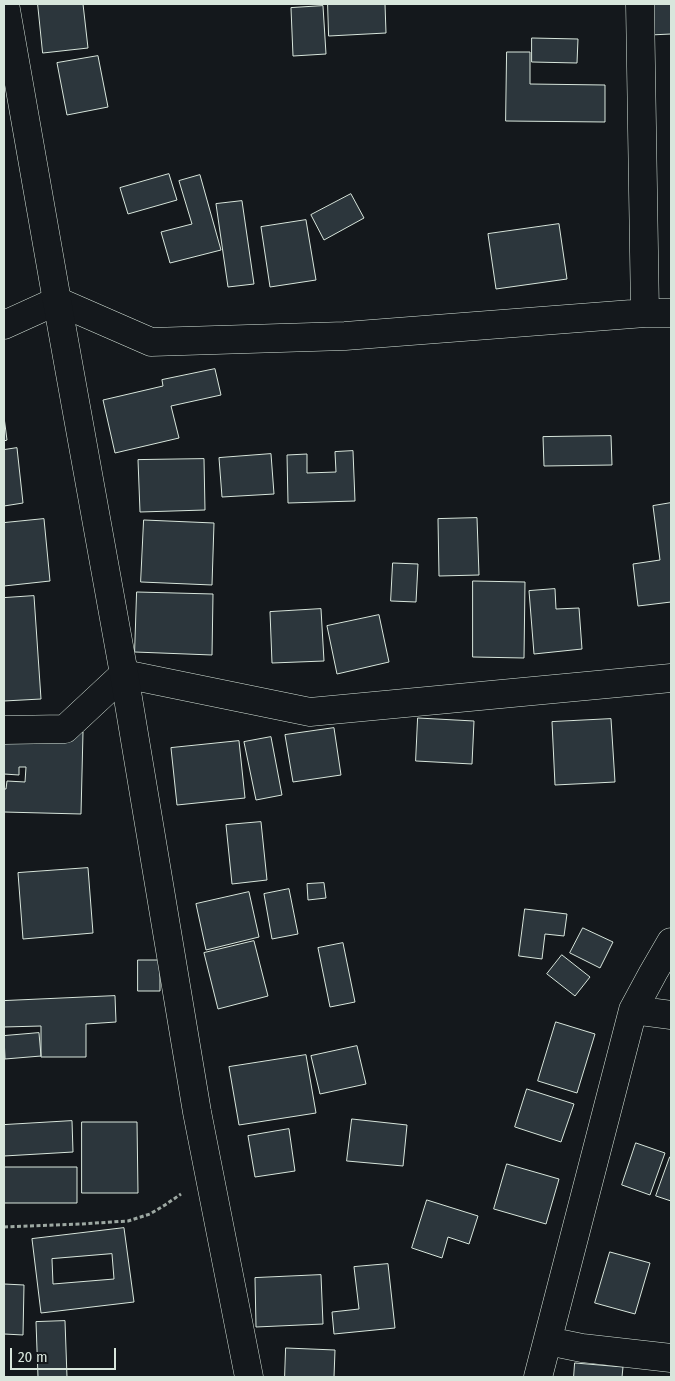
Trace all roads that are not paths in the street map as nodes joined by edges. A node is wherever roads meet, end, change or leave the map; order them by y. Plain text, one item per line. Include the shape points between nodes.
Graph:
1 (5, 4) edge
2 (640, 4) edge
3 (57, 301) junction
4 (658, 313) edge
5 (4, 325) edge
6 (124, 674) junction
7 (671, 678) edge
8 (4, 730) edge
9 (671, 942) edge
10 (633, 1010) junction
11 (671, 1015) edge
12 (548, 1341) junction
13 (671, 1358) edge
14 (249, 1377) edge
15 (538, 1377) edge

1 - 3 street
2 - 4 street
3 - 4 street via 151,342 345,336
3 - 5 street
3 - 6 street
6 - 7 street via 310,712
6 - 8 street via 65,729
6 - 14 street via 197,1112
9 - 10 street
10 - 11 street
10 - 12 street
12 - 13 street
12 - 15 street

